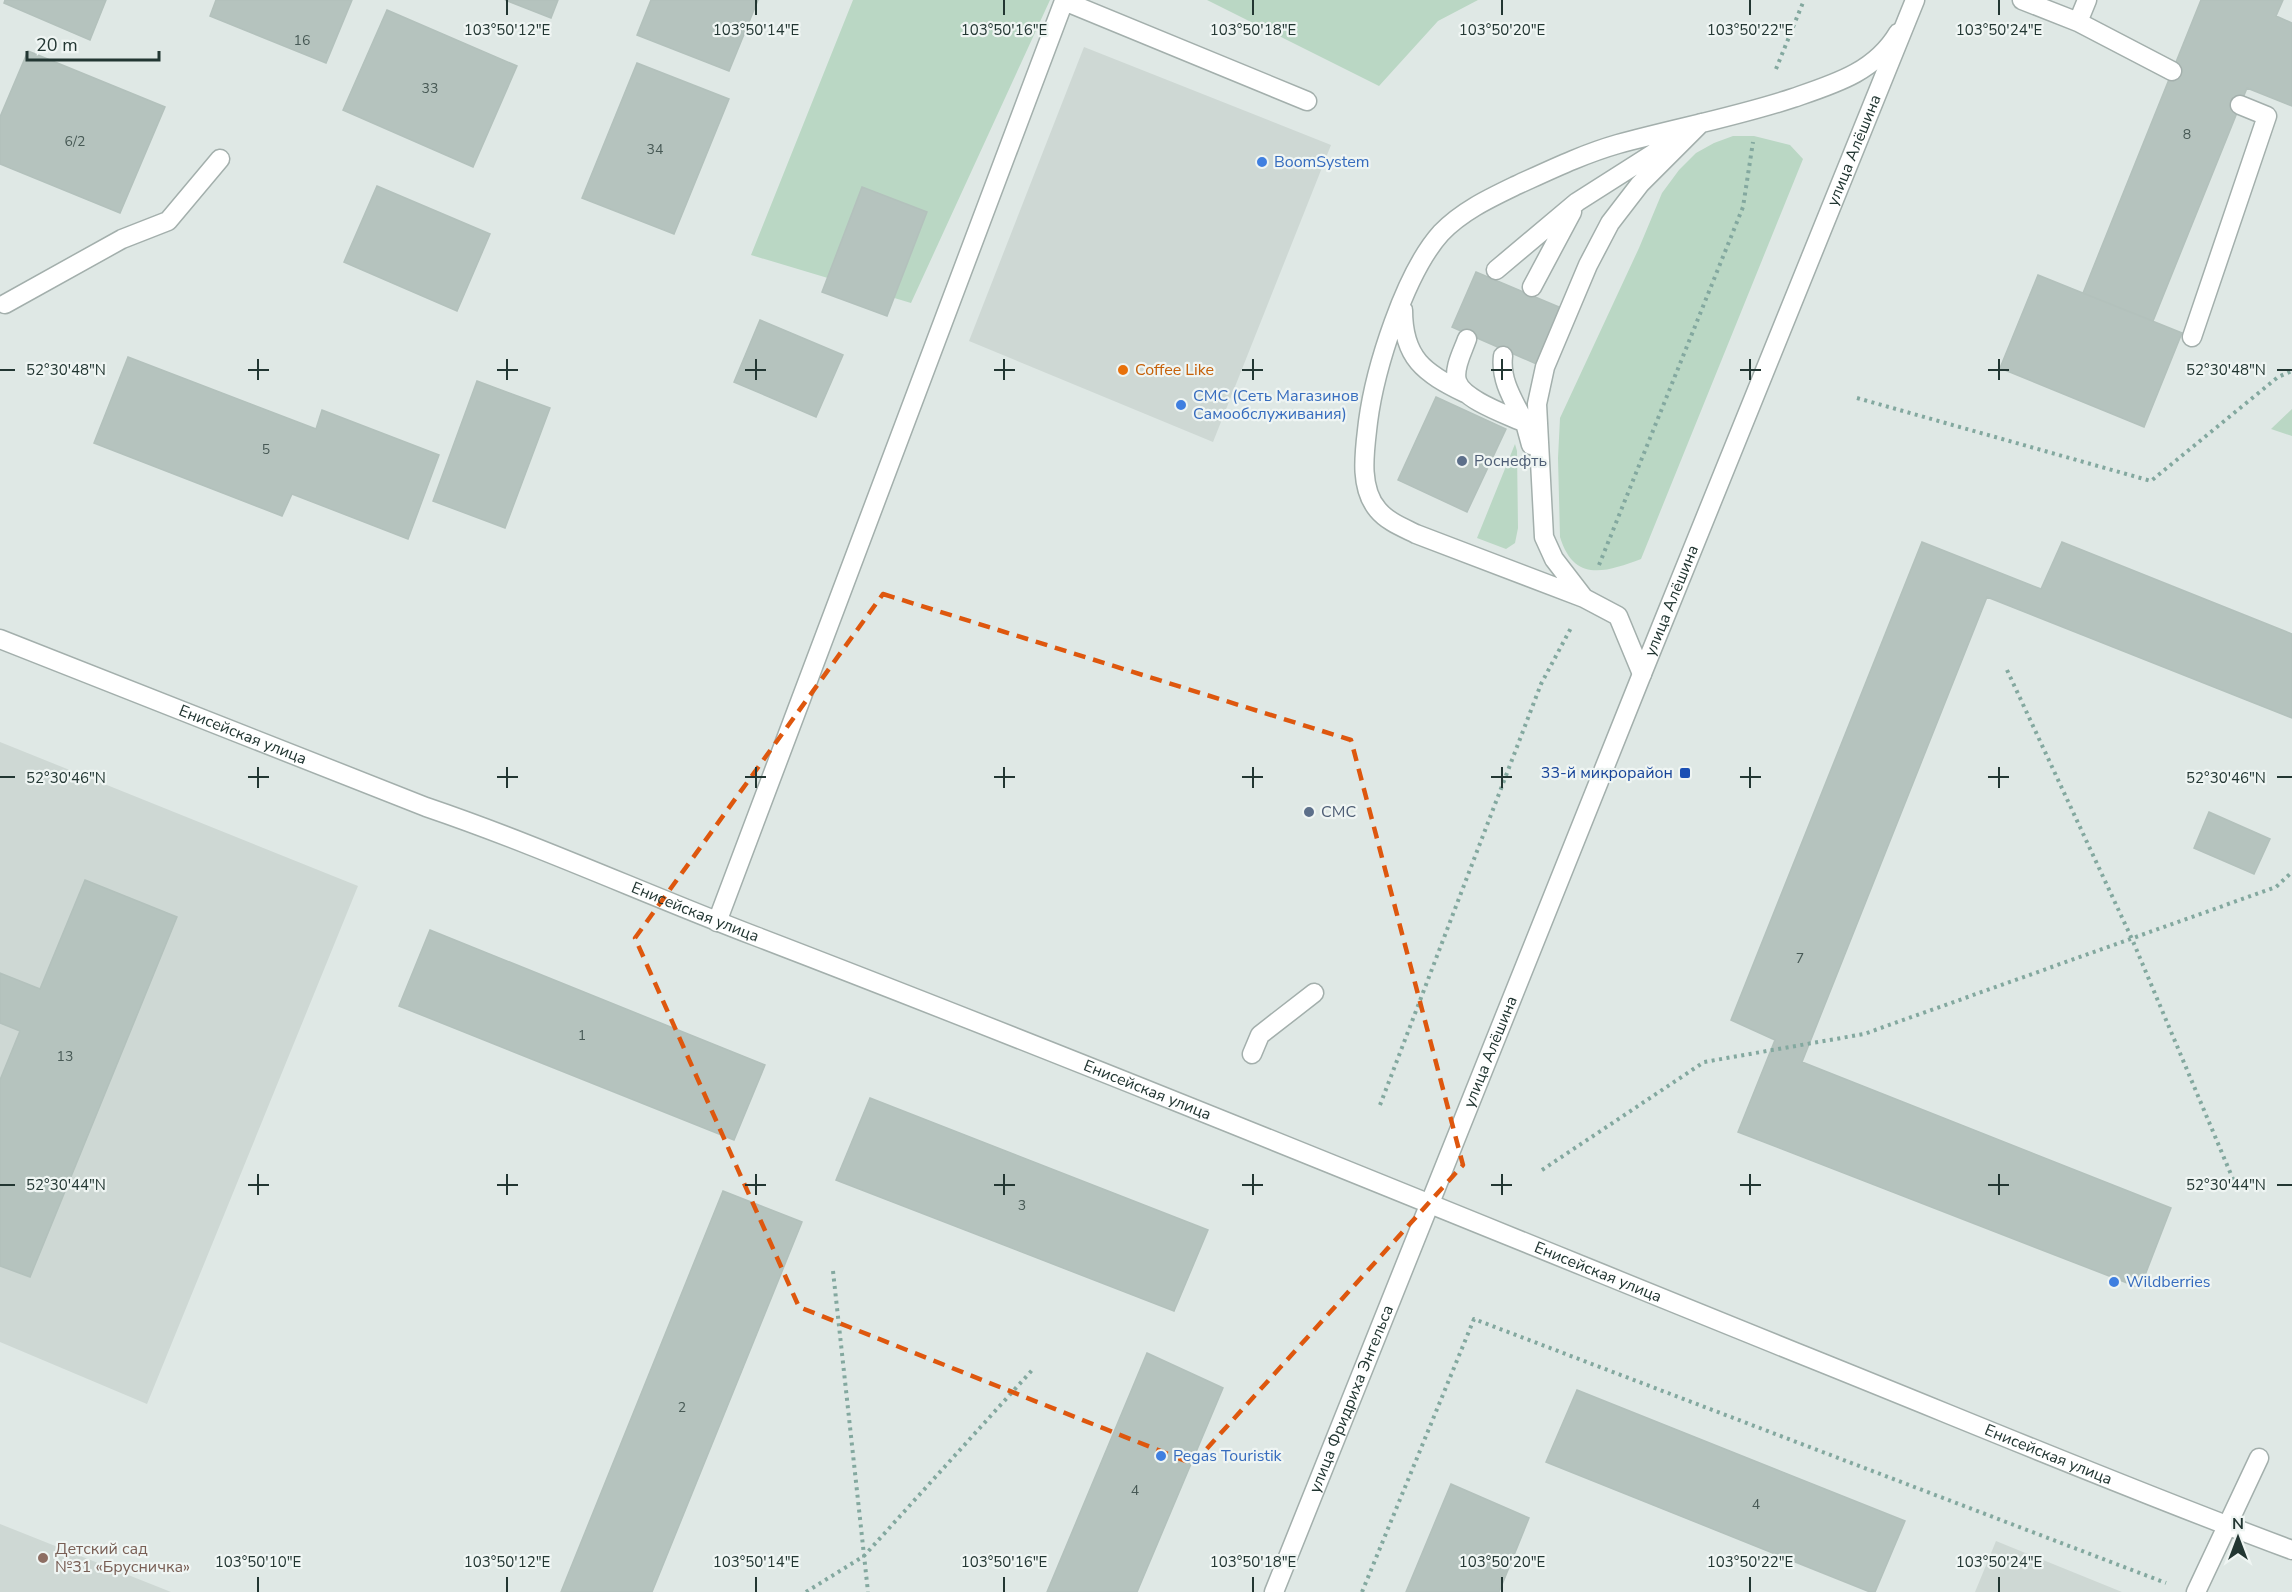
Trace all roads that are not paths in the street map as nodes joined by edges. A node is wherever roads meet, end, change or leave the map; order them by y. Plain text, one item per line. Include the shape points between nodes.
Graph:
1 (2022, 0) edge
2 (2087, 0) edge
3 (1912, 8) edge
4 (2078, 22) junction
5 (2172, 72) dead end
6 (1307, 101) dead end
7 (2240, 105) dead end
8 (1703, 122) junction
9 (220, 159) dead end
10 (1577, 202) junction
11 (1496, 270) dead end
12 (1532, 287) dead end
13 (1405, 296) junction
14 (5, 304) dead end
15 (2192, 337) dead end
16 (1467, 339) dead end
17 (1503, 356) dead end
18 (1468, 394) junction
19 (1525, 423) junction
20 (1540, 479) junction
21 (1584, 598) junction
22 (0, 639) edge
23 (1642, 674) junction
24 (717, 922) junction
25 (1314, 993) dead end
26 (1252, 1054) dead end
27 (1431, 1204) junction
28 (2259, 1458) dead end
29 (2228, 1525) junction
30 (2292, 1550) edge
31 (1274, 1592) edge
32 (2196, 1592) edge

1 - 4 street
2 - 4 street
3 - 8 street via 1892,44 1862,71 1763,108
3 - 23 street, улица Алёшина
4 - 5 street
6 - 24 street via 1064,1
7 - 15 street via 2267,116
8 - 10 street
8 - 13 street via 1615,145 1478,204 1442,232 1425,253
8 - 20 street via 1640,184 1610,223 1588,265 1541,382
9 - 14 street via 168,221 122,239
10 - 11 street
10 - 12 street
13 - 18 street via 1404,331 1416,360 1434,377
13 - 21 street via 1370,412 1365,450 1371,501 1391,521 1416,534
16 - 18 street via 1456,374 1459,385
17 - 19 street via 1505,381
18 - 19 street
19 - 20 street
20 - 21 street via 1544,537 1554,559
21 - 23 street via 1618,616
22 - 24 street, Енисейская улица
23 - 27 street, улица Алёшина
24 - 27 street, Енисейская улица
25 - 26 street via 1260,1035
27 - 29 street, Енисейская улица
27 - 31 street, улица Фридриха Энгельса
28 - 29 street
29 - 30 street, Енисейская улица
29 - 32 street

